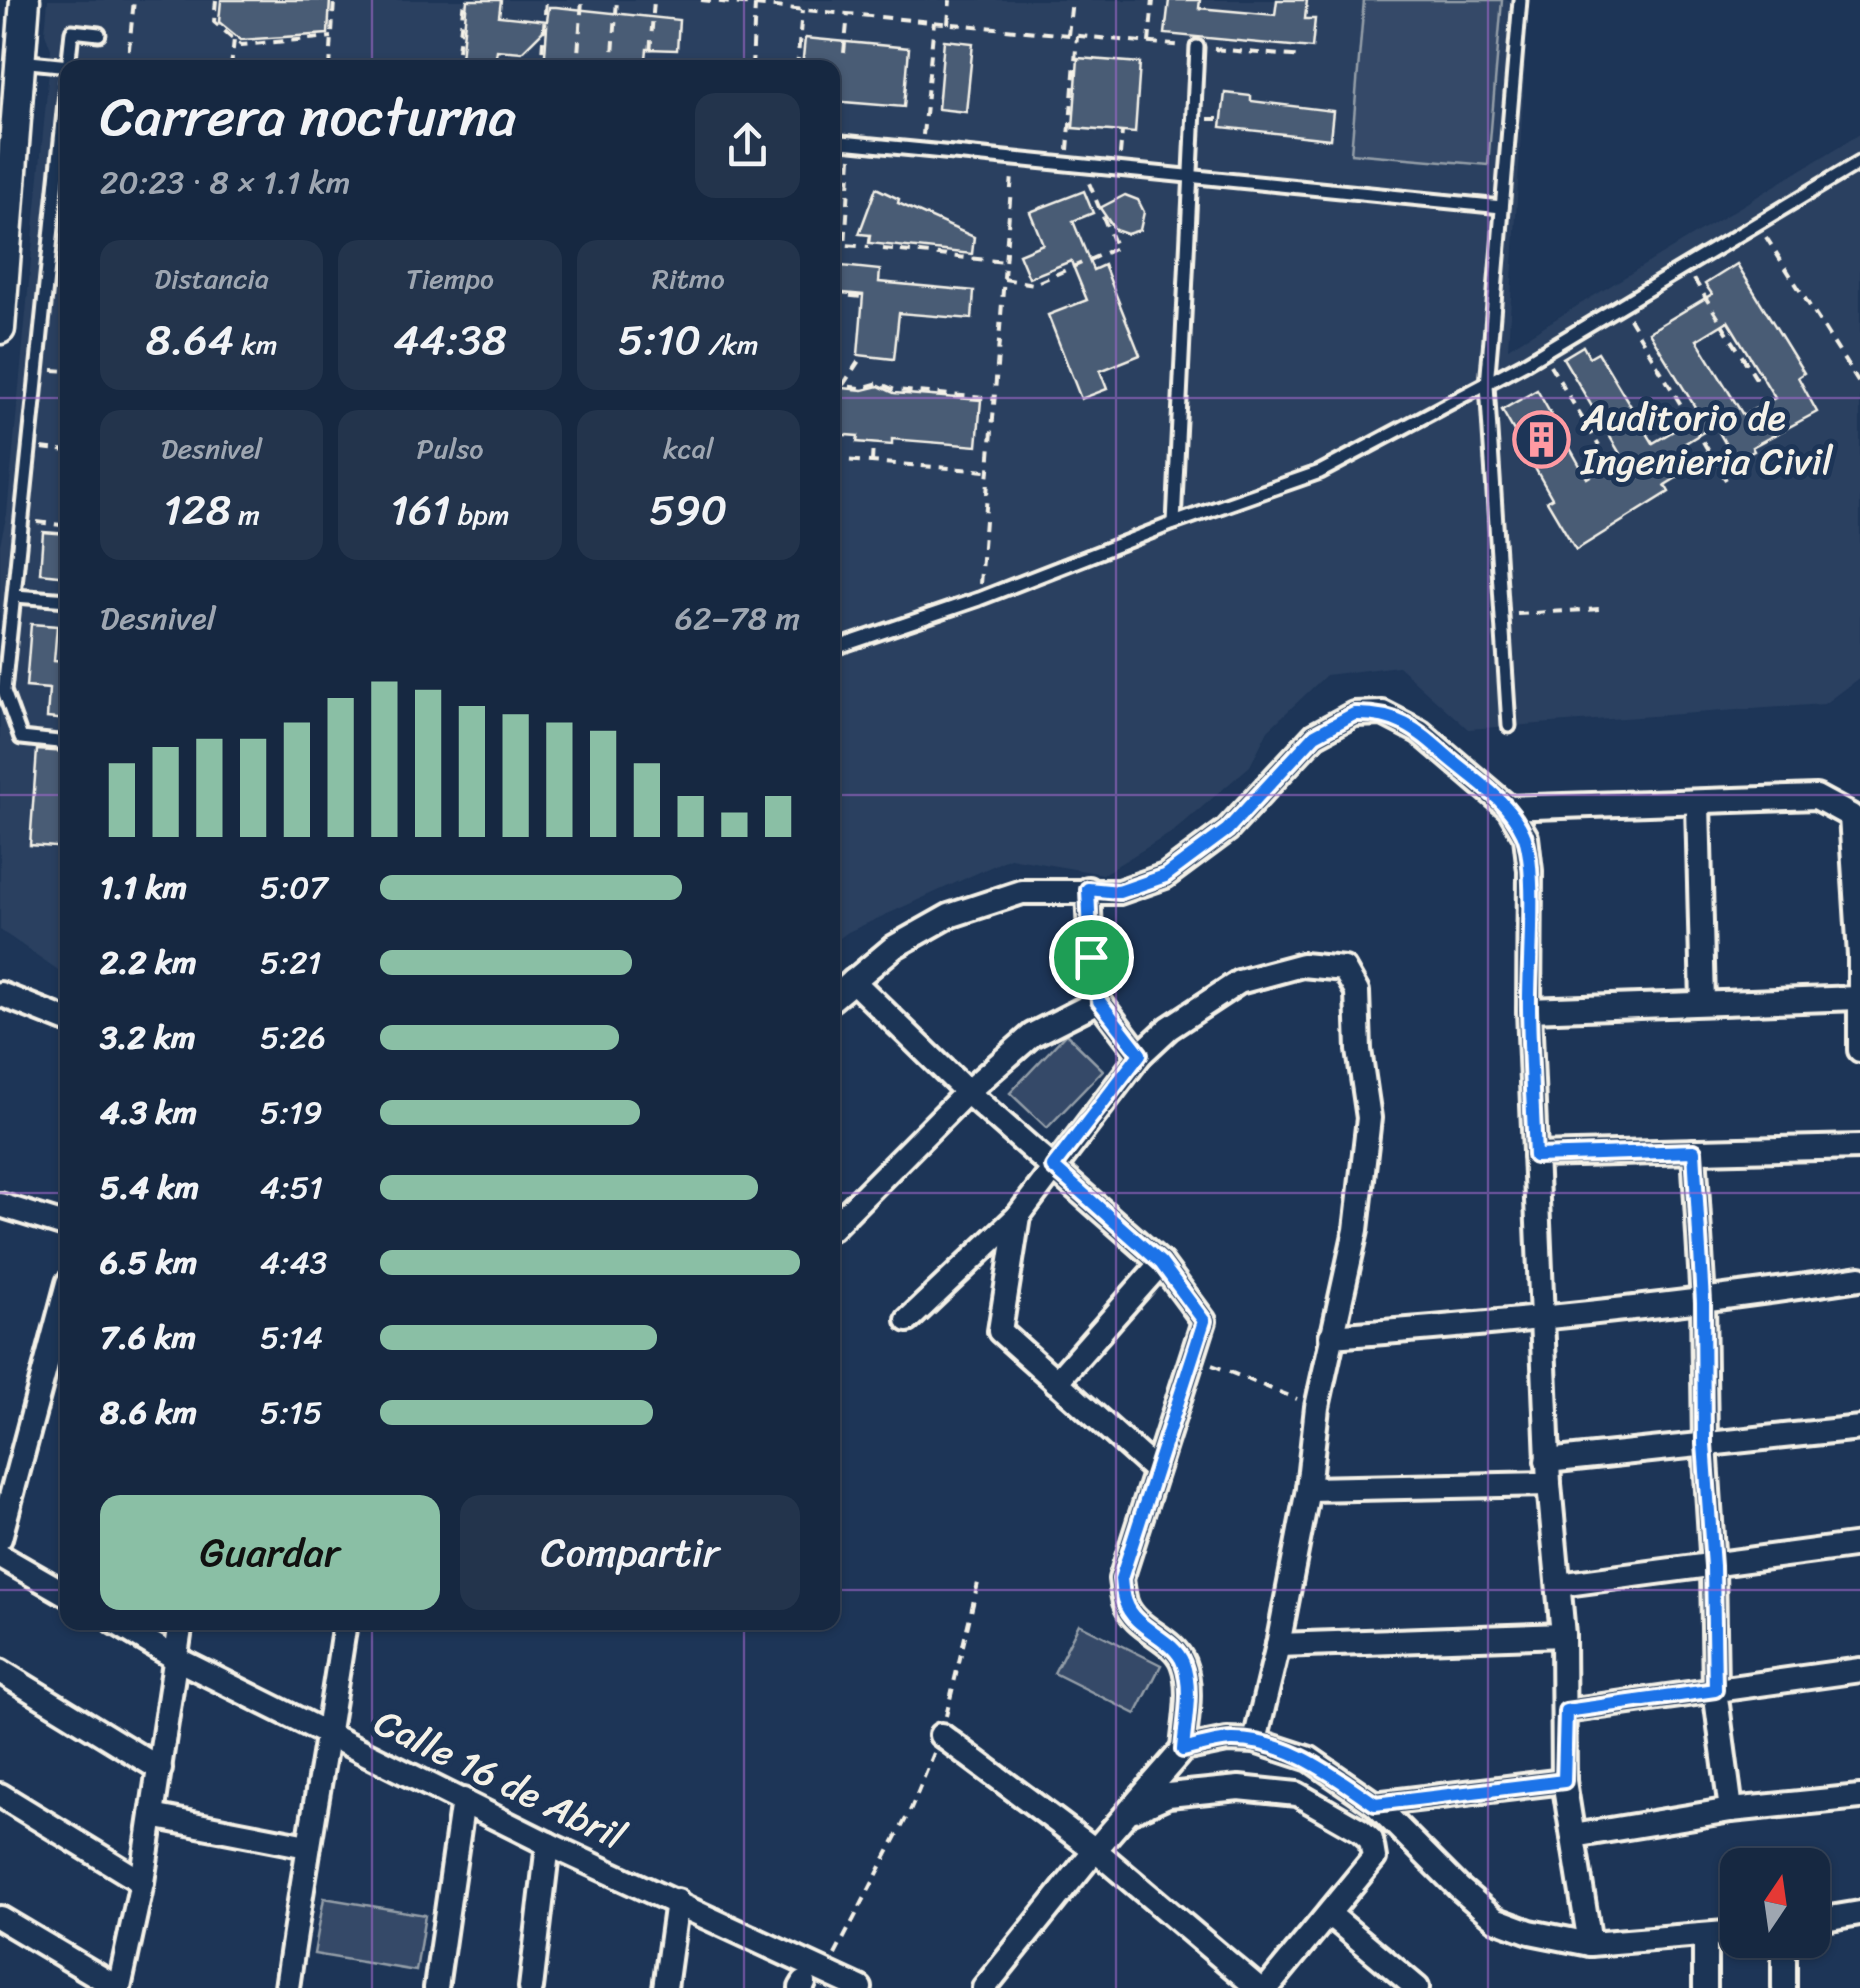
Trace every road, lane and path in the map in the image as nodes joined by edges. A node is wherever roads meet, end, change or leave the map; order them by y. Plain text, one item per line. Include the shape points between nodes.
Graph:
1 (25, 0) edge
2 (134, 0) edge
3 (216, 0) edge
4 (334, 0) edge
5 (464, 0) edge
6 (546, 0) edge
7 (582, 0) edge
8 (618, 0) edge
9 (654, 0) edge
10 (701, 0) edge
11 (786, 0) edge
12 (950, 0) edge
13 (1072, 0) edge
14 (1153, 0) edge
15 (1520, 0) edge
16 (755, 5) junction
17 (785, 8) junction
18 (802, 10) junction
19 (848, 14) junction
20 (934, 22) junction
21 (948, 24) junction
22 (100, 34) dead end
23 (1068, 35) junction
24 (1077, 36) junction
25 (332, 38) junction
26 (234, 40) junction
27 (1149, 43) junction
28 (1196, 48) junction
29 (844, 53) dead end
30 (1303, 58) dead end
31 (69, 60) edge
32 (128, 60) edge
33 (232, 60) edge
34 (331, 60) edge
35 (457, 60) edge
36 (542, 60) edge
37 (577, 60) edge
38 (613, 60) edge
39 (649, 60) edge
40 (752, 60) edge
41 (798, 60) edge
42 (10, 63) edge
43 (60, 67) edge
44 (1122, 132) dead end
45 (840, 142) edge
46 (852, 143) junction
47 (60, 148) edge
48 (922, 150) junction
49 (1014, 159) junction
50 (1860, 162) edge
51 (1066, 164) junction
52 (1082, 166) junction
53 (1118, 170) junction
54 (1190, 176) junction
55 (1502, 208) junction
56 (1758, 223) junction
57 (840, 245) edge
58 (845, 245) junction
59 (869, 247) dead end
60 (882, 249) dead end
61 (1006, 262) junction
62 (1686, 266) junction
63 (1004, 279) junction
64 (840, 295) edge
65 (863, 297) dead end
66 (1622, 305) junction
67 (0, 329) edge
68 (1542, 352) junction
69 (862, 356) dead end
70 (1488, 385) junction
71 (1860, 385) edge
72 (1760, 386) dead end
73 (842, 387) joint
74 (995, 399) junction
75 (873, 443) dead end
76 (30, 446) junction
77 (1600, 446) dead end
78 (60, 450) edge
79 (840, 460) edge
80 (872, 462) junction
81 (989, 472) junction
82 (1726, 480) dead end
83 (22, 520) junction
84 (1174, 523) junction
85 (60, 525) edge
86 (14, 596) junction
87 (60, 599) edge
88 (979, 599) junction
89 (1600, 609) dead end
90 (1502, 616) junction
91 (840, 646) edge
92 (2, 691) edge
93 (1508, 726) dead end
94 (60, 742) edge
95 (1698, 804) junction
96 (1509, 808) junction
97 (1088, 889) junction
98 (1860, 956) edge
99 (854, 981) junction
100 (840, 993) edge
101 (0, 994) edge
102 (1858, 998) edge
103 (1099, 1001) junction
104 (1703, 1003) junction
105 (1529, 1010) junction
106 (60, 1017) edge
107 (1860, 1050) edge
108 (1140, 1054) junction
109 (967, 1092) junction
110 (1860, 1147) edge
111 (1694, 1151) junction
112 (1535, 1156) junction
113 (1053, 1167) junction
114 (0, 1205) edge
115 (1018, 1216) junction
116 (840, 1220) edge
117 (60, 1224) edge
118 (1161, 1263) junction
119 (1860, 1278) edge
120 (1703, 1302) junction
121 (60, 1314) edge
122 (908, 1320) dead end
123 (1541, 1320) junction
124 (1332, 1336) junction
125 (1194, 1358) junction
126 (44, 1377) junction
127 (60, 1382) edge
128 (1056, 1382) junction
129 (1317, 1406) junction
130 (1860, 1428) edge
131 (1704, 1444) junction
132 (1155, 1470) junction
133 (1548, 1472) junction
134 (1308, 1489) junction
135 (0, 1538) edge
136 (1860, 1545) edge
137 (0, 1556) edge
138 (1713, 1566) junction
139 (978, 1582) dead end
140 (1560, 1585) junction
141 (60, 1590) edge
142 (128, 1630) edge
143 (180, 1630) edge
144 (344, 1630) edge
145 (1563, 1635) junction
146 (1278, 1645) junction
147 (177, 1659) junction
148 (1860, 1670) edge
149 (0, 1671) edge
150 (1715, 1690) junction
151 (1566, 1711) junction
152 (941, 1734) junction
153 (328, 1735) junction
154 (1254, 1741) junction
155 (1183, 1750) junction
156 (160, 1769) junction
157 (1564, 1781) junction
158 (0, 1795) edge
159 (1860, 1798) edge
160 (463, 1800) junction
161 (1375, 1804) junction
162 (1731, 1810) junction
163 (1127, 1814) junction
164 (152, 1816) junction
165 (1573, 1836) junction
166 (548, 1844) junction
167 (307, 1846) junction
168 (1096, 1850) junction
169 (142, 1882) junction
170 (676, 1901) junction
171 (1860, 1913) edge
172 (1330, 1914) junction
173 (1830, 1917) edge
174 (0, 1918) edge
175 (1720, 1935) edge
176 (1706, 1937) junction
177 (1590, 1944) junction
178 (1784, 1958) edge
179 (826, 1973) junction
180 (991, 1985) edge
181 (119, 1988) edge
182 (288, 1988) edge
183 (436, 1988) edge
184 (532, 1988) edge
185 (665, 1988) edge
186 (860, 1988) edge
187 (1258, 1988) edge
188 (1267, 1988) edge
189 (1417, 1988) edge
190 (1705, 1988) edge
191 (1784, 1988) edge

1 - 42 street
2 - 32 path
3 - 26 path via 214,22
4 - 25 path
5 - 35 path
6 - 36 path
7 - 37 path
8 - 38 path
9 - 39 path
10 - 16 path
11 - 17 path
12 - 21 path
13 - 23 path
14 - 27 path
15 - 55 lane
16 - 17 path
16 - 40 path
17 - 18 path
18 - 19 path
18 - 41 path
19 - 20 path
19 - 29 path
20 - 21 path
20 - 48 path
21 - 23 path
22 - 31 lane via 72,31
23 - 24 path
24 - 27 path
24 - 51 path
25 - 26 path via 241,45
25 - 34 path
26 - 33 path
27 - 28 path
28 - 30 path
28 - 54 lane
42 - 43 lane
42 - 67 street
44 - 53 path
45 - 46 lane
46 - 48 lane
46 - 58 path
47 - 76 lane
48 - 49 lane
49 - 51 lane
49 - 61 path
50 - 56 lane
51 - 52 lane
52 - 53 lane
52 - 63 path via 1116,248 1034,284
53 - 54 lane
54 - 55 lane
54 - 84 lane
55 - 70 lane
56 - 62 lane
56 - 71 path
57 - 58 path
58 - 59 path
60 - 61 path
61 - 63 path
62 - 66 lane
62 - 72 path
63 - 74 path
64 - 65 path
66 - 68 lane
66 - 82 path
68 - 70 lane
68 - 77 path
69 - 73 path
70 - 84 lane via 1320,472
70 - 90 lane
73 - 74 path via 879,383
74 - 81 path
75 - 80 path
76 - 78 path
76 - 83 lane
79 - 80 path
80 - 81 path
81 - 88 path
83 - 85 path
83 - 86 lane
84 - 88 lane
86 - 87 lane
86 - 92 lane
88 - 91 lane
89 - 90 path
90 - 93 lane
92 - 94 lane via 21,738
95 - 96 street
95 - 98 street via 1816,797 1851,816
95 - 104 street
96 - 97 street via 1420,732 1383,714 1354,714 1315,735 1227,830 1165,876 1119,892
96 - 105 street via 1526,837 1530,870
97 - 99 street via 1022,892 949,916
97 - 103 street
98 - 102 street
99 - 100 street
99 - 109 street
101 - 106 street
102 - 104 street
102 - 107 street
103 - 108 street
103 - 109 street via 1032,1035
104 - 105 street
105 - 112 street
108 - 113 street
108 - 124 street via 1240,982 1302,965 1333,966 1350,975 1369,1118 1356,1230
109 - 113 street
109 - 116 street
110 - 111 street
111 - 112 street
111 - 120 street
112 - 123 street
113 - 115 street
113 - 118 street
114 - 117 street
115 - 122 street
115 - 128 street via 1000,1331
118 - 125 street via 1204,1321
118 - 128 street
119 - 120 street
120 - 123 street
120 - 131 street
121 - 126 street
123 - 124 street
123 - 133 street
124 - 129 street
125 - 129 path
125 - 132 street
126 - 127 street
126 - 135 street
128 - 132 street
129 - 134 street
130 - 131 street
131 - 133 street
131 - 138 street
132 - 155 street via 1121,1579 1125,1605 1183,1662
133 - 134 street
133 - 140 street
134 - 146 street
136 - 138 street
137 - 141 street
138 - 140 street
138 - 150 street
139 - 152 path
140 - 145 street
142 - 147 street, Calle 16 de Abril
143 - 147 street
144 - 153 street
145 - 146 street
145 - 151 street
146 - 154 street
147 - 153 street, Calle 16 de Abril
147 - 156 street
148 - 150 street
149 - 156 street
150 - 151 street
150 - 162 street
151 - 157 street
152 - 168 street
152 - 179 path via 911,1810
153 - 160 street, Calle 16 de Abril
153 - 167 street
154 - 155 street
154 - 161 street via 1310,1760
155 - 163 street
156 - 164 street
157 - 161 street
157 - 165 street
158 - 169 street
159 - 162 street
160 - 166 street, Calle 16 de Abril
160 - 183 street
161 - 177 street via 1496,1919
162 - 165 street
163 - 168 street
163 - 172 street via 1168,1794 1239,1788 1297,1794 1360,1830 1375,1850
164 - 167 street
164 - 169 street
165 - 177 street
166 - 170 street, Calle 16 de Abril
166 - 184 street
167 - 182 street
168 - 180 street
168 - 187 street
169 - 181 street
170 - 179 street, Calle 16 de Abril
170 - 185 street
171 - 173 street
172 - 188 street
172 - 189 street
174 - 181 street
175 - 176 street
176 - 177 street
176 - 190 street
178 - 191 street
179 - 186 street, Calle 16 de Abril

